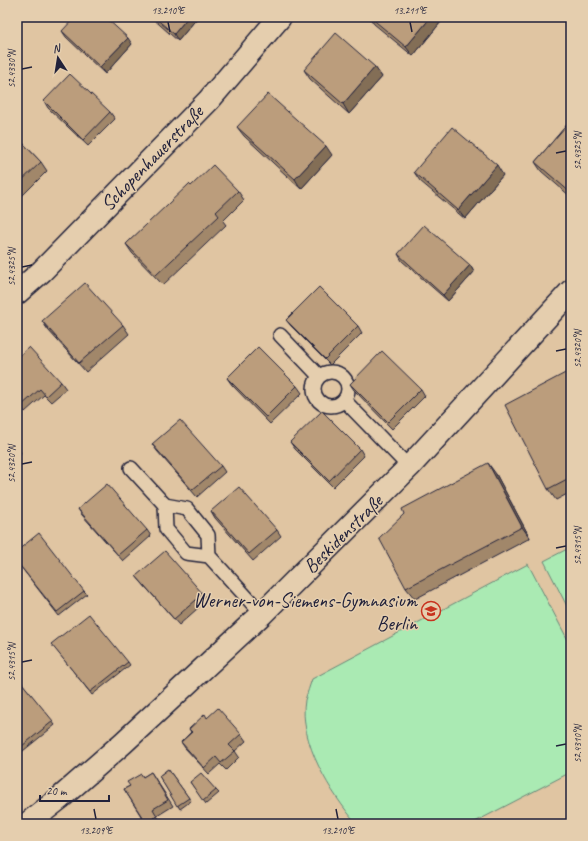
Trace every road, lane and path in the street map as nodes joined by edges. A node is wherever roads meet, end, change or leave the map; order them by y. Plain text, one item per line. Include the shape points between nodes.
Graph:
1 (280, 17) edge
2 (571, 291) edge
3 (17, 293) edge
4 (280, 335) dead end
5 (319, 376) junction
6 (344, 400) junction
7 (409, 467) junction
8 (131, 468) dead end
9 (166, 505) junction
10 (210, 556) junction
11 (262, 614) junction
12 (27, 824) edge

1 - 3 street, Schopenhauerstraße via 209,100 42,271
2 - 7 street, Beskidenstraße
4 - 5 lane
5 - 6 lane via 335,372 342,376 348,387
5 - 6 lane via 314,382 313,391 322,405 339,405
6 - 7 lane
7 - 11 street, Beskidenstraße
8 - 9 lane
9 - 10 lane via 187,509 208,535
9 - 10 lane via 166,529 186,553
10 - 11 lane
11 - 12 street, Beskidenstraße via 123,743

